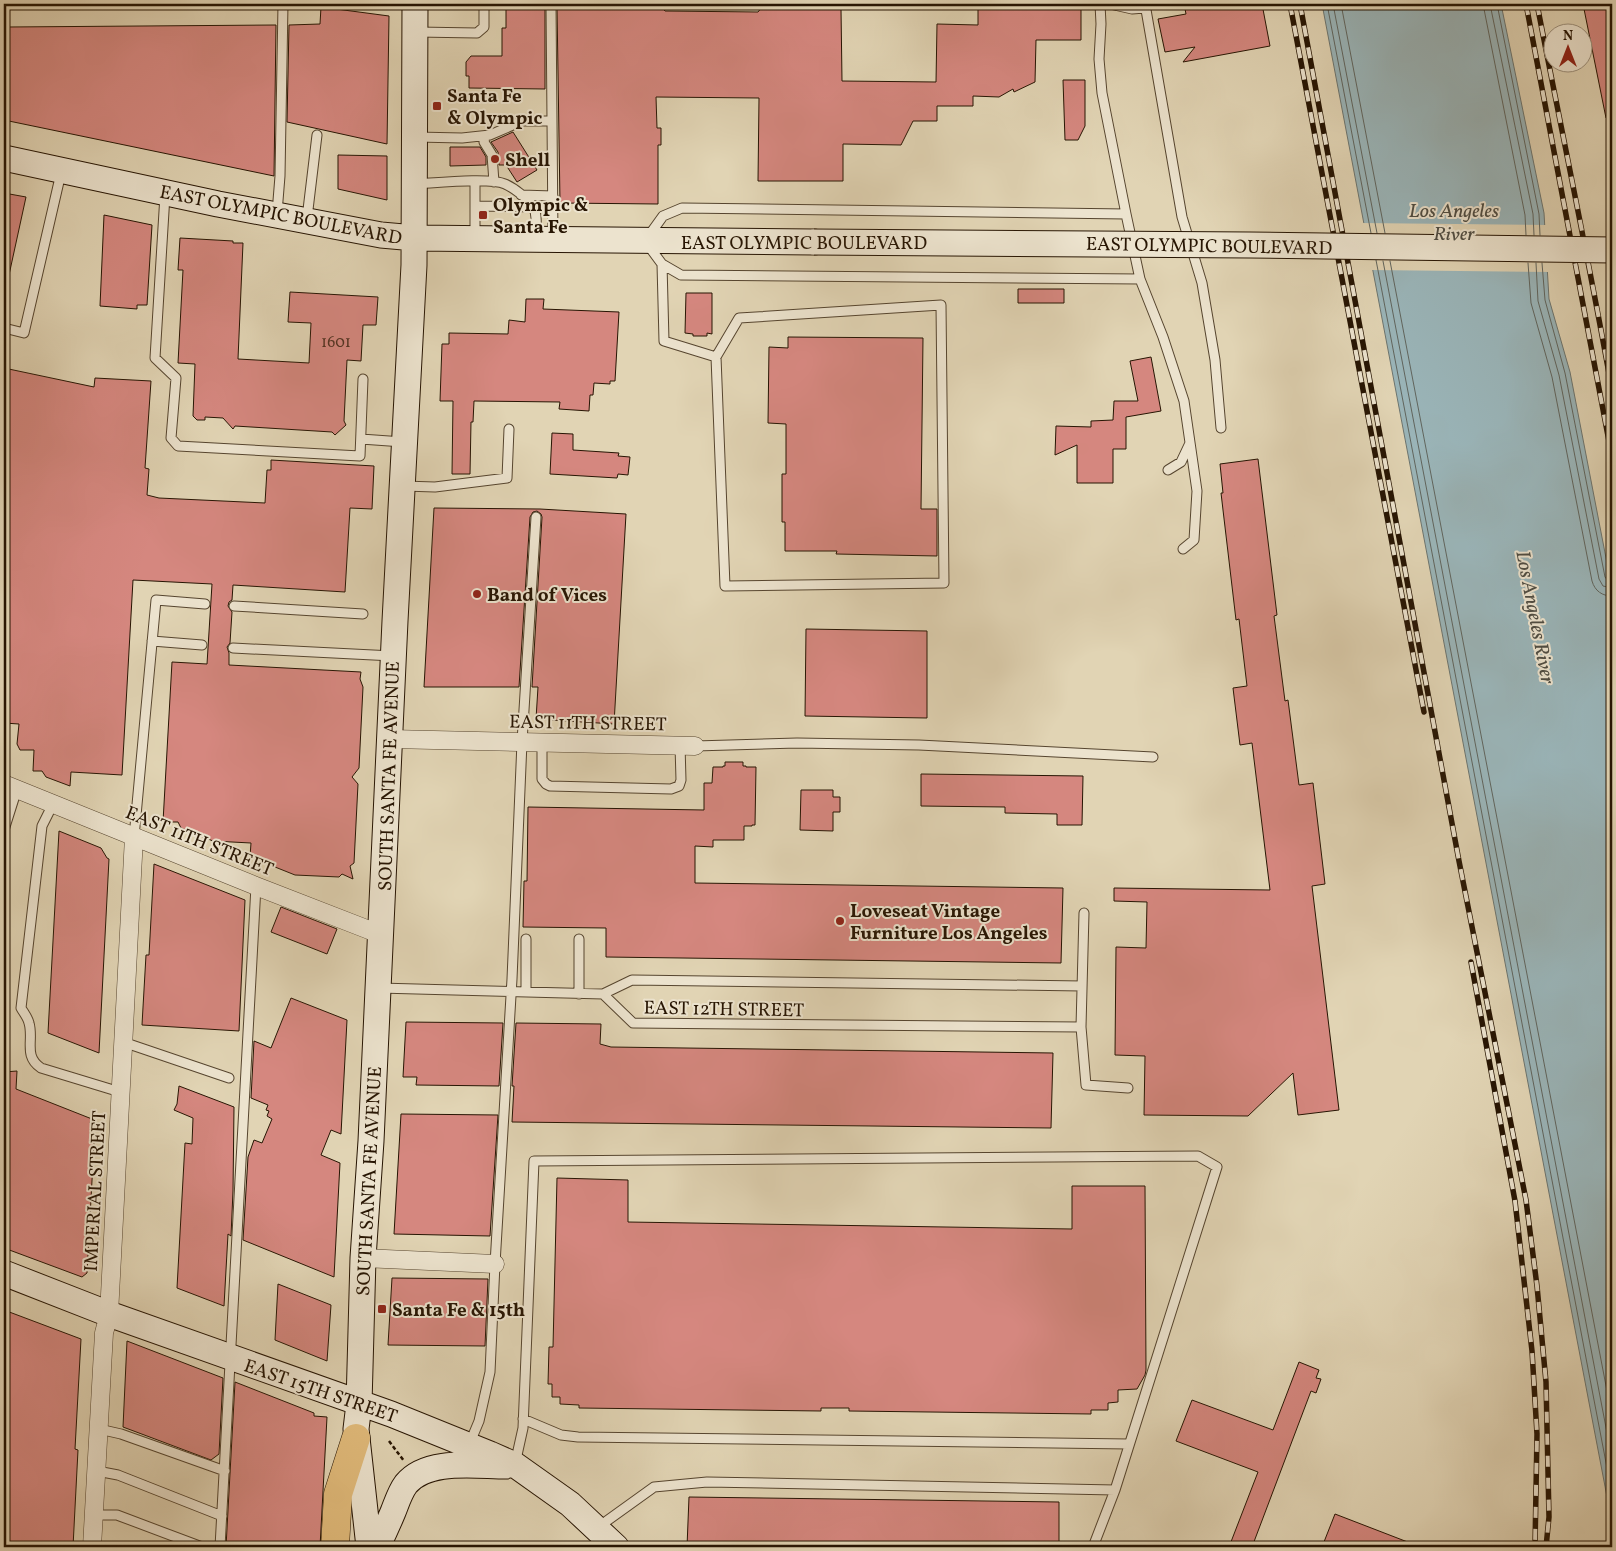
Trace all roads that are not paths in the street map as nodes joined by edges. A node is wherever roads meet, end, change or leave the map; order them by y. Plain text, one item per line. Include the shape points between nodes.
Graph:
1 (284, 4) edge
2 (416, 4) edge
3 (484, 4) edge
4 (551, 4) edge
5 (1100, 4) edge
6 (1110, 4) edge
7 (1145, 6) edge
8 (416, 32) junction
9 (552, 121) junction
10 (317, 135) dead end
11 (485, 136) junction
12 (416, 137) junction
13 (4, 158) edge
14 (62, 170) junction
15 (475, 181) junction
16 (494, 182) junction
17 (415, 184) junction
18 (165, 193) junction
19 (521, 195) junction
20 (553, 196) junction
21 (475, 206) junction
22 (533, 207) junction
23 (1126, 214) junction
24 (276, 215) junction
25 (307, 221) junction
26 (415, 238) junction
27 (475, 239) junction
28 (544, 240) junction
29 (645, 240) junction
30 (1612, 250) edge
31 (662, 264) junction
32 (1140, 279) junction
33 (4, 328) edge
34 (716, 357) junction
35 (363, 379) dead end
36 (1221, 428) dead end
37 (509, 430) dead end
38 (361, 439) junction
39 (405, 442) junction
40 (1190, 443) junction
41 (1168, 470) dead end
42 (402, 486) junction
43 (536, 517) dead end
44 (1183, 549) dead end
45 (206, 604) dead end
46 (234, 606) dead end
47 (363, 614) dead end
48 (152, 641) junction
49 (202, 644) dead end
50 (233, 648) dead end
51 (393, 656) junction
52 (390, 739) junction
53 (522, 742) junction
54 (542, 743) junction
55 (688, 746) junction
56 (1153, 757) dead end
57 (10, 786) edge
58 (53, 804) junction
59 (4, 830) edge
60 (134, 836) junction
61 (256, 886) junction
62 (1084, 913) dead end
63 (382, 935) junction
64 (526, 939) dead end
65 (579, 939) dead end
66 (1082, 986) junction
67 (379, 988) junction
68 (512, 992) junction
69 (526, 992) junction
70 (579, 994) junction
71 (603, 994) junction
72 (1081, 1027) junction
73 (123, 1042) junction
74 (229, 1078) dead end
75 (1128, 1088) dead end
76 (120, 1092) junction
77 (363, 1258) junction
78 (495, 1264) junction
79 (4, 1274) edge
80 (109, 1314) junction
81 (231, 1359) junction
82 (359, 1404) junction
83 (524, 1419) junction
84 (99, 1429) junction
85 (356, 1438) junction
86 (1130, 1444) junction
87 (469, 1445) junction
88 (515, 1466) junction
89 (97, 1471) junction
90 (225, 1471) junction
91 (1115, 1490) junction
92 (94, 1514) junction
93 (222, 1516) junction
94 (597, 1528) junction
95 (92, 1547) edge
96 (202, 1547) edge
97 (220, 1547) edge
98 (335, 1547) edge
99 (369, 1547) edge
100 (377, 1547) edge
101 (616, 1547) edge
102 (1093, 1547) edge

1 - 24 lane via 280,176
2 - 8 main road, SOUTH SANTA FE AVENUE
3 - 8 lane via 484,27 478,33
4 - 9 lane
5 - 23 lane via 1098,60 1102,94
6 - 7 lane via 1132,9
7 - 36 lane via 1182,217 1202,283 1215,360
8 - 12 main road, SOUTH SANTA FE AVENUE
9 - 11 lane via 522,122
9 - 20 lane
10 - 25 lane
11 - 12 lane
11 - 16 lane via 484,142 492,155
12 - 17 main road, SOUTH SANTA FE AVENUE
13 - 14 main road, EAST OLYMPIC BOULEVARD
14 - 18 main road, EAST OLYMPIC BOULEVARD
14 - 33 lane via 24,333
15 - 16 lane
15 - 17 lane
15 - 21 lane
16 - 19 lane via 504,184
17 - 26 main road, SOUTH SANTA FE AVENUE
18 - 24 main road, EAST OLYMPIC BOULEVARD
18 - 38 lane via 155,358 176,378 171,438 178,446 360,456
19 - 20 lane
19 - 22 lane
20 - 28 lane
21 - 22 lane
21 - 27 lane
22 - 28 lane
23 - 29 lane via 682,208 663,216
23 - 32 lane
24 - 25 main road, EAST OLYMPIC BOULEVARD
25 - 26 main road, EAST OLYMPIC BOULEVARD
26 - 27 main road, EAST OLYMPIC BOULEVARD
26 - 39 main road, SOUTH SANTA FE AVENUE
27 - 28 main road, EAST OLYMPIC BOULEVARD
28 - 29 main road, EAST OLYMPIC BOULEVARD
29 - 30 main road, EAST OLYMPIC BOULEVARD, bridge
29 - 31 lane
31 - 32 lane via 681,274
31 - 34 lane via 664,342
32 - 40 lane via 1184,401
34 - 34 lane via 725,586 944,583 941,305 739,318
35 - 38 lane
37 - 42 lane via 507,478 435,487
38 - 39 lane
39 - 42 main road, SOUTH SANTA FE AVENUE
40 - 41 lane via 1181,462
40 - 44 lane via 1197,491 1194,540
42 - 51 main road, SOUTH SANTA FE AVENUE
43 - 53 lane
45 - 48 lane via 156,600
46 - 47 lane
48 - 49 lane
48 - 60 lane
50 - 51 lane
51 - 52 main road, SOUTH SANTA FE AVENUE
52 - 53 street, EAST 11TH STREET
52 - 63 main road, SOUTH SANTA FE AVENUE
53 - 54 street, EAST 11TH STREET
53 - 68 lane
54 - 55 street, EAST 11TH STREET
54 - 55 lane via 542,779 550,786 645,788 679,786
55 - 56 lane via 850,744
57 - 58 street, EAST 11TH STREET
57 - 59 lane
58 - 60 street, EAST 11TH STREET
58 - 76 lane via 42,826 21,1008 29,1021 30,1057 41,1068
60 - 61 street, EAST 11TH STREET
60 - 73 street, IMPERIAL STREET
61 - 63 street, EAST 11TH STREET
61 - 81 lane
62 - 66 lane
63 - 67 main road, SOUTH SANTA FE AVENUE
64 - 69 lane
65 - 70 lane
66 - 71 lane via 632,980
66 - 72 lane
67 - 68 lane
67 - 77 main road, SOUTH SANTA FE AVENUE
68 - 69 lane
68 - 78 lane
69 - 70 lane
70 - 71 lane
71 - 72 lane, EAST 12TH STREET via 633,1023
72 - 75 lane via 1086,1085
73 - 74 lane
73 - 76 street, IMPERIAL STREET
76 - 80 street, IMPERIAL STREET
77 - 78 street
77 - 82 main road, SOUTH SANTA FE AVENUE
78 - 87 lane via 490,1372 479,1421
79 - 80 main road, EAST 15TH STREET
80 - 81 main road, EAST 15TH STREET
80 - 84 street, IMPERIAL STREET via 104,1333
81 - 82 main road, EAST 15TH STREET
81 - 90 lane
82 - 85 main road, SOUTH SANTA FE AVENUE
82 - 87 main road, EAST 15TH STREET
83 - 86 lane via 561,1435 578,1437
83 - 86 lane via 534,1161 1198,1156 1217,1167
83 - 88 lane
84 - 89 street, IMPERIAL STREET
84 - 90 lane
85 - 98 main road via 338,1494
85 - 99 main road, SOUTH SANTA FE AVENUE
86 - 91 lane
87 - 88 main road, EAST 15TH STREET
88 - 94 main road, EAST 15TH STREET via 570,1504
88 - 100 main road via 440,1466 414,1476 405,1485
89 - 92 street, IMPERIAL STREET
89 - 93 lane via 118,1475
90 - 93 lane
91 - 94 lane via 707,1482 654,1487
91 - 102 lane
92 - 95 street, IMPERIAL STREET
92 - 96 lane via 117,1514
93 - 97 lane
94 - 101 main road, EAST 15TH STREET

